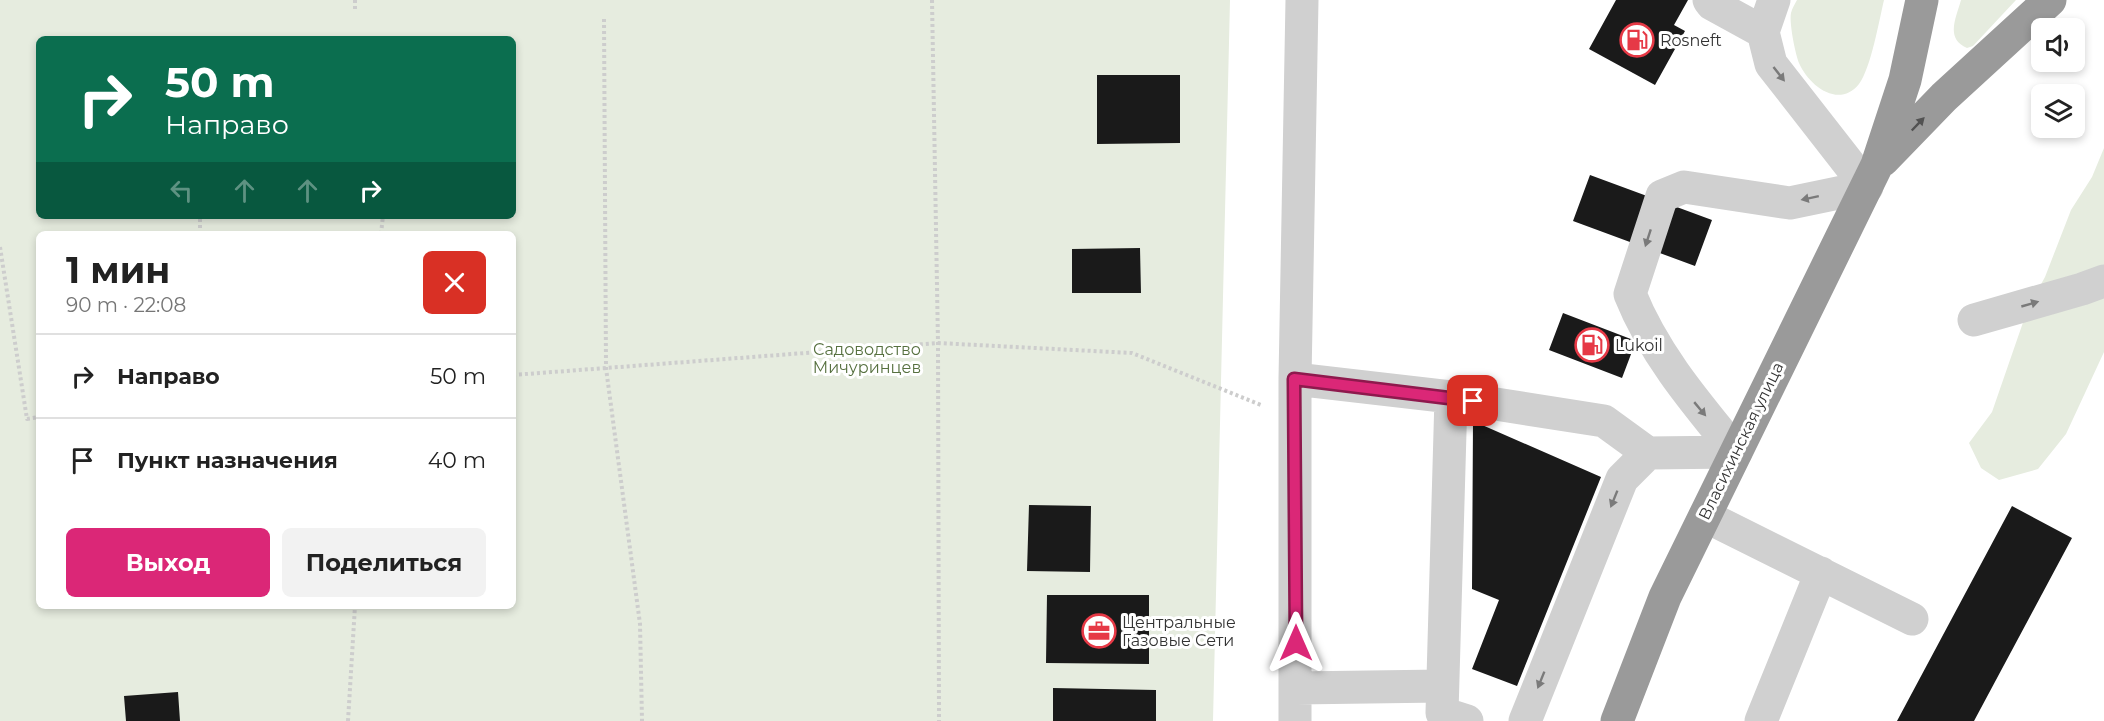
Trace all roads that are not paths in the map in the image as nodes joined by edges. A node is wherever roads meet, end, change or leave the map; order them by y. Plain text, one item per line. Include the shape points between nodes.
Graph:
1 (1302, 0) edge
2 (1709, 0) edge
3 (1774, 0) edge
4 (1922, 0) edge
5 (2050, 0) edge
6 (1763, 32) junction
7 (1872, 176) junction
8 (2104, 281) edge
9 (1974, 320) dead end
10 (1294, 379) junction
11 (1451, 398) junction
12 (1736, 452) junction
13 (1648, 453) junction
14 (1705, 516) junction
15 (1821, 573) junction
16 (1912, 619) dead end
17 (1442, 686) junction
18 (1296, 688) junction
19 (1296, 721) edge
20 (1467, 721) edge
21 (1525, 721) edge
22 (1617, 721) edge
23 (1761, 721) edge

1 - 10 street
2 - 6 street
3 - 6 street
4 - 7 highway via 1905,80
7 -> 5 highway via 1944,97
6 -> 7 street via 1771,64
7 - 12 highway, Власихинская улица
7 -> 12 street via 1790,203 1684,187 1662,196 1630,294 1640,321 1678,381
9 -> 8 street
10 - 11 street
10 - 18 street
11 - 13 street via 1604,421
11 - 17 street
12 - 13 street
12 - 14 highway, Власихинская улица
13 -> 21 street via 1622,479
14 - 15 street
14 - 22 highway, Власихинская улица via 1665,597
15 - 16 street
15 - 23 street
17 - 18 street
17 - 20 street via 1442,713
18 - 19 street

